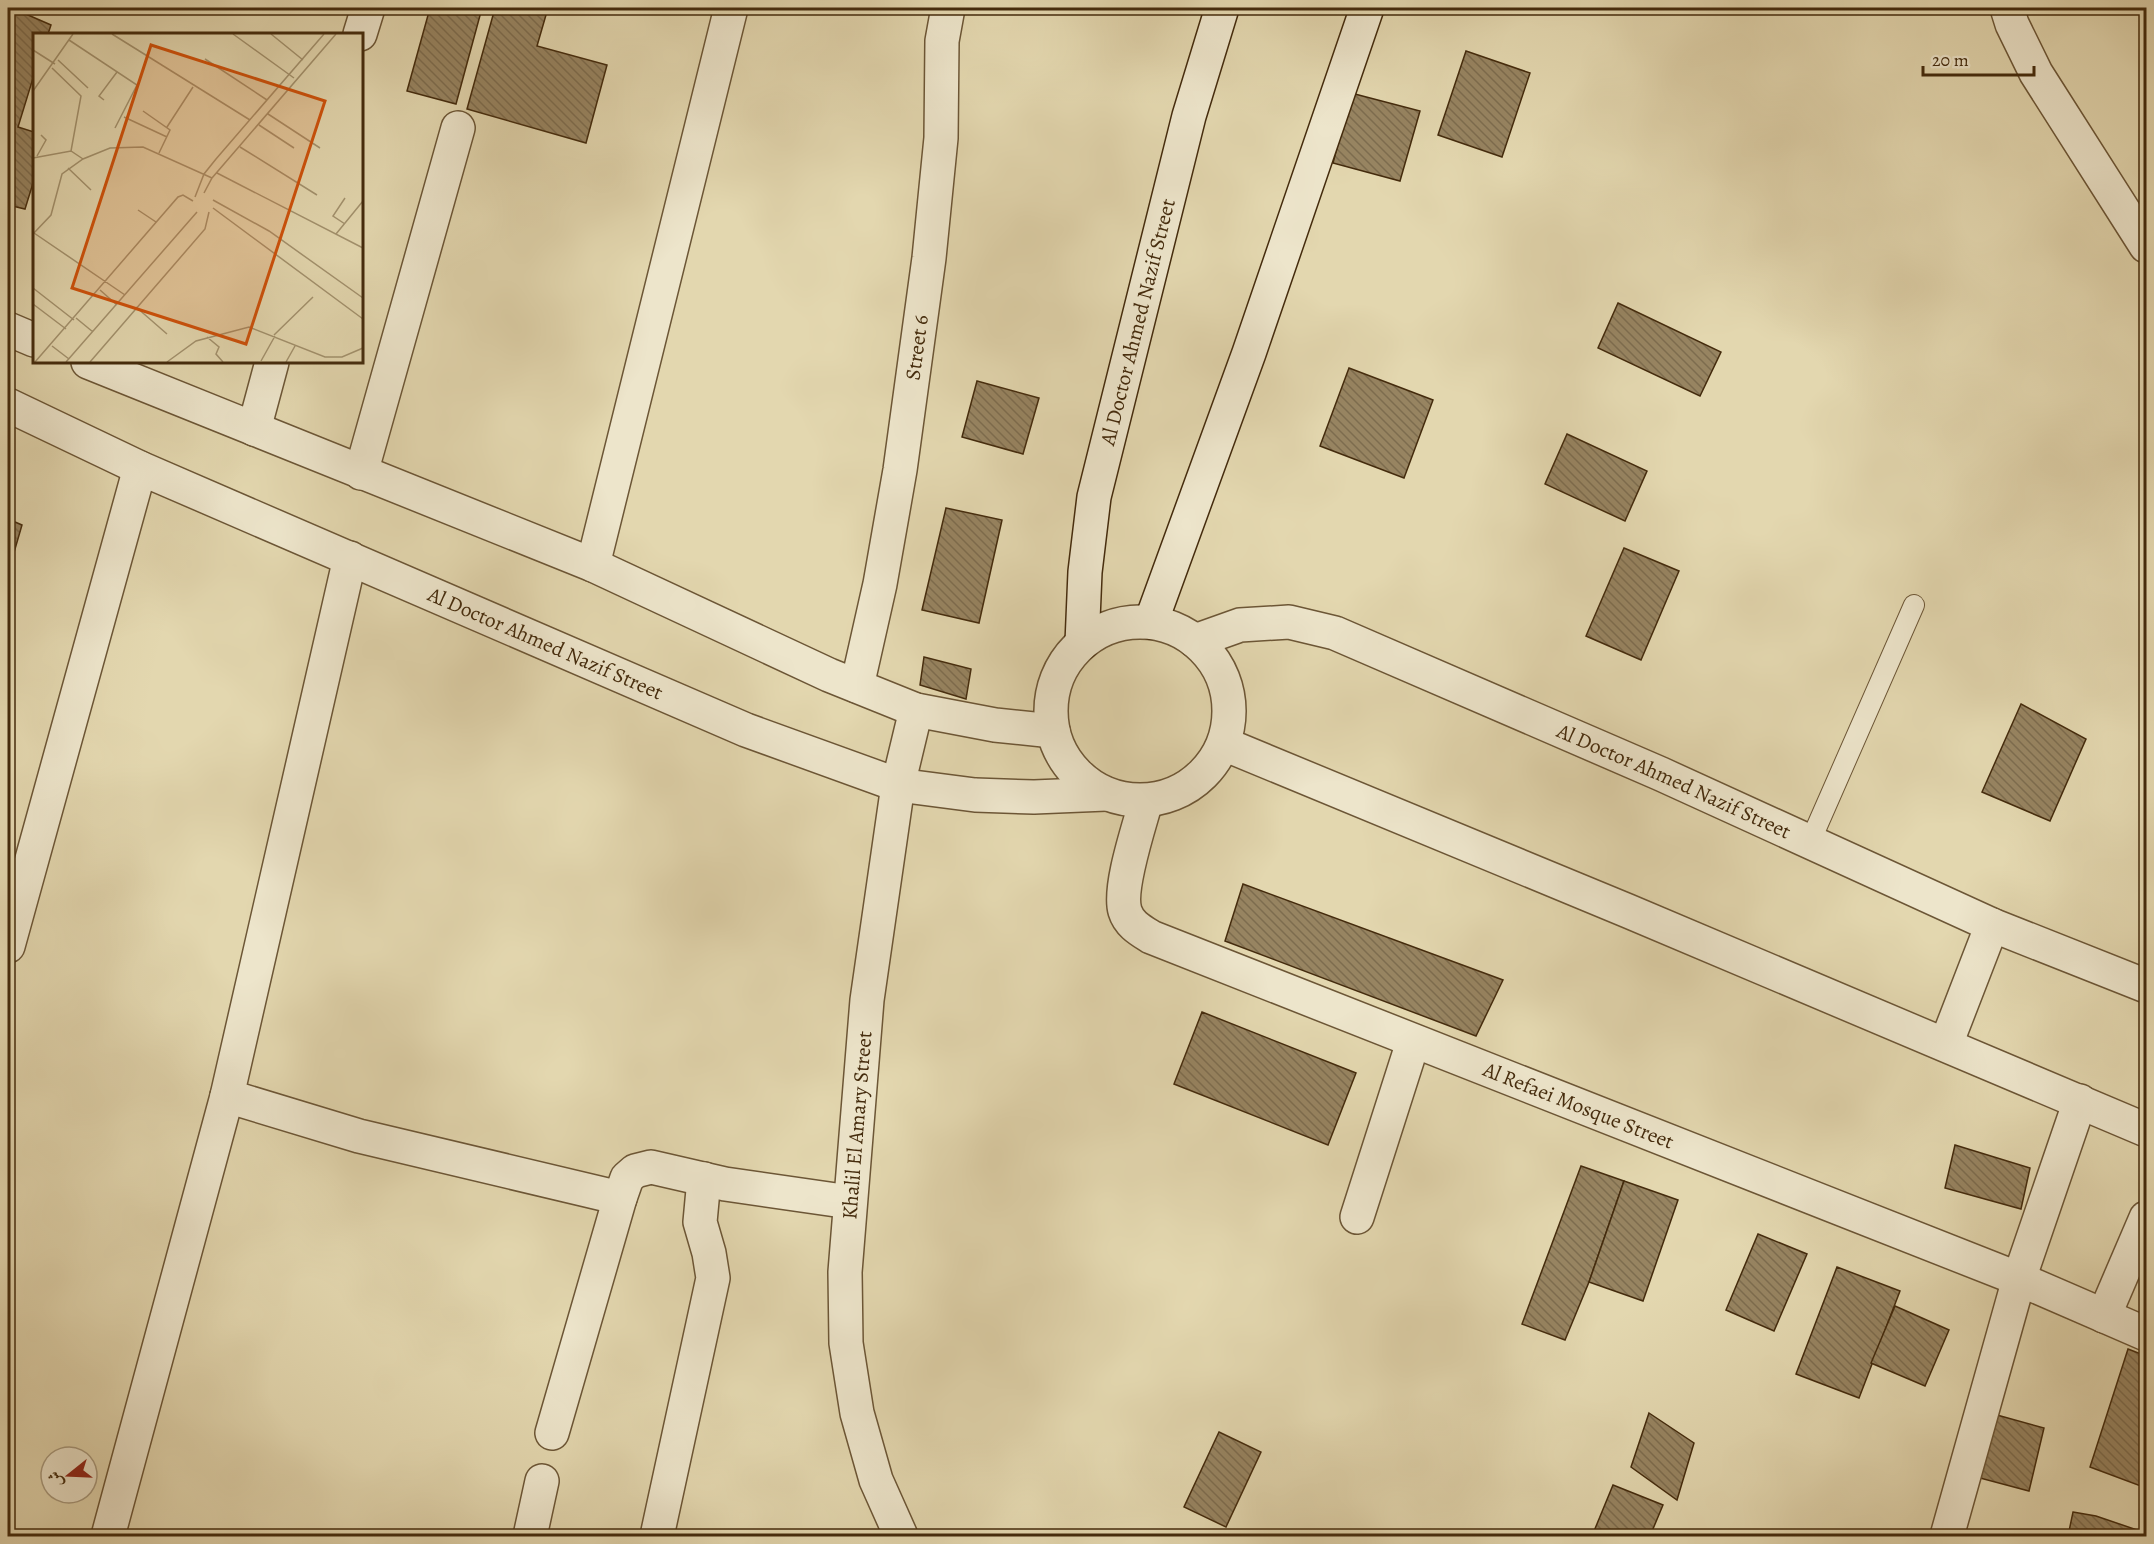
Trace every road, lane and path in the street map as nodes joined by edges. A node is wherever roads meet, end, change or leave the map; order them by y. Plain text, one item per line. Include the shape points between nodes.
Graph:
1 (368, 8) edge
2 (731, 8) edge
3 (948, 8) edge
4 (1222, 8) edge
5 (1367, 8) edge
6 (2007, 8) edge
7 (360, 33) edge
8 (458, 128) dead end
9 (2146, 246) edge
10 (8, 329) edge
11 (33, 340) edge
12 (90, 363) edge
13 (272, 363) edge
14 (8, 405) edge
15 (254, 429) junction
16 (140, 468) junction
17 (361, 473) junction
18 (350, 558) junction
19 (593, 565) junction
20 (1914, 605) dead end
21 (1150, 622) junction
22 (1195, 640) junction
23 (1082, 643) junction
24 (857, 686) junction
25 (916, 710) junction
26 (1053, 731) junction
27 (1224, 744) junction
28 (898, 785) junction
29 (1106, 794) junction
30 (1146, 801) junction
31 (1810, 842) junction
32 (1992, 925) junction
33 (8, 946) edge
34 (2146, 984) edge
35 (1413, 1042) junction
36 (1946, 1044) junction
37 (227, 1096) junction
38 (2080, 1101) junction
39 (2146, 1130) edge
40 (704, 1179) junction
41 (620, 1198) junction
42 (850, 1202) junction
43 (1357, 1217) dead end
44 (2146, 1218) edge
45 (2019, 1279) junction
46 (2104, 1316) junction
47 (2146, 1334) edge
48 (552, 1433) dead end
49 (542, 1481) dead end
50 (108, 1536) edge
51 (530, 1536) edge
52 (657, 1536) edge
53 (901, 1536) edge
54 (1947, 1536) edge

1 - 7 street
2 - 19 street
3 - 24 street, Street 6 via 929,258 900,470
4 - 23 street, Al Doctor Ahmed Nazif Street via 1189,116 1094,497
5 - 21 street via 1249,353
6 - 9 street via 2036,73
8 - 17 street
10 - 11 street
12 - 15 street
13 - 15 street
14 - 16 street, Al Doctor Ahmed Nazif Street
15 - 17 street
16 - 18 street, Al Doctor Ahmed Nazif Street
16 - 33 street
17 - 19 street
18 - 28 street, Al Doctor Ahmed Nazif Street via 746,730
18 - 37 street
19 - 24 street
20 - 31 lane
21 - 22 street via 1174,628
21 - 23 street via 1114,626
22 - 27 street via 1214,661 1226,687 1230,716
22 - 31 street, Al Doctor Ahmed Nazif Street via 1240,625 1288,622 1335,633
23 - 26 street via 1066,661 1056,683 1051,707
24 - 25 street
25 - 26 street
25 - 28 street, Khalil El Amary Street
26 - 29 street via 1064,758 1082,779
27 - 30 street via 1212,766 1194,784 1171,796
27 - 36 street
28 - 29 street, Al Doctor Ahmed Nazif Street via 975,795
28 - 42 street, Khalil El Amary Street via 867,1000
29 - 30 street
30 - 35 street, Al Refaei Mosque Street via 1122,894 1125,913 1135,928
31 - 32 street, Al Doctor Ahmed Nazif Street
32 - 34 street, Al Doctor Ahmed Nazif Street
32 - 36 street
35 - 43 street
35 - 45 street, Al Refaei Mosque Street
36 - 38 street
37 - 41 street via 359,1136
37 - 50 street
38 - 39 street
38 - 45 street
40 - 41 street via 643,1168 627,1178
40 - 42 street
40 - 52 street via 700,1222 713,1278
41 - 48 street
42 - 53 street, Khalil El Amary Street via 844,1272 846,1343 860,1424 876,1480
44 - 46 street
45 - 46 street, Al Refaei Mosque Street
45 - 54 street
46 - 47 street, Al Refaei Mosque Street
49 - 51 street

